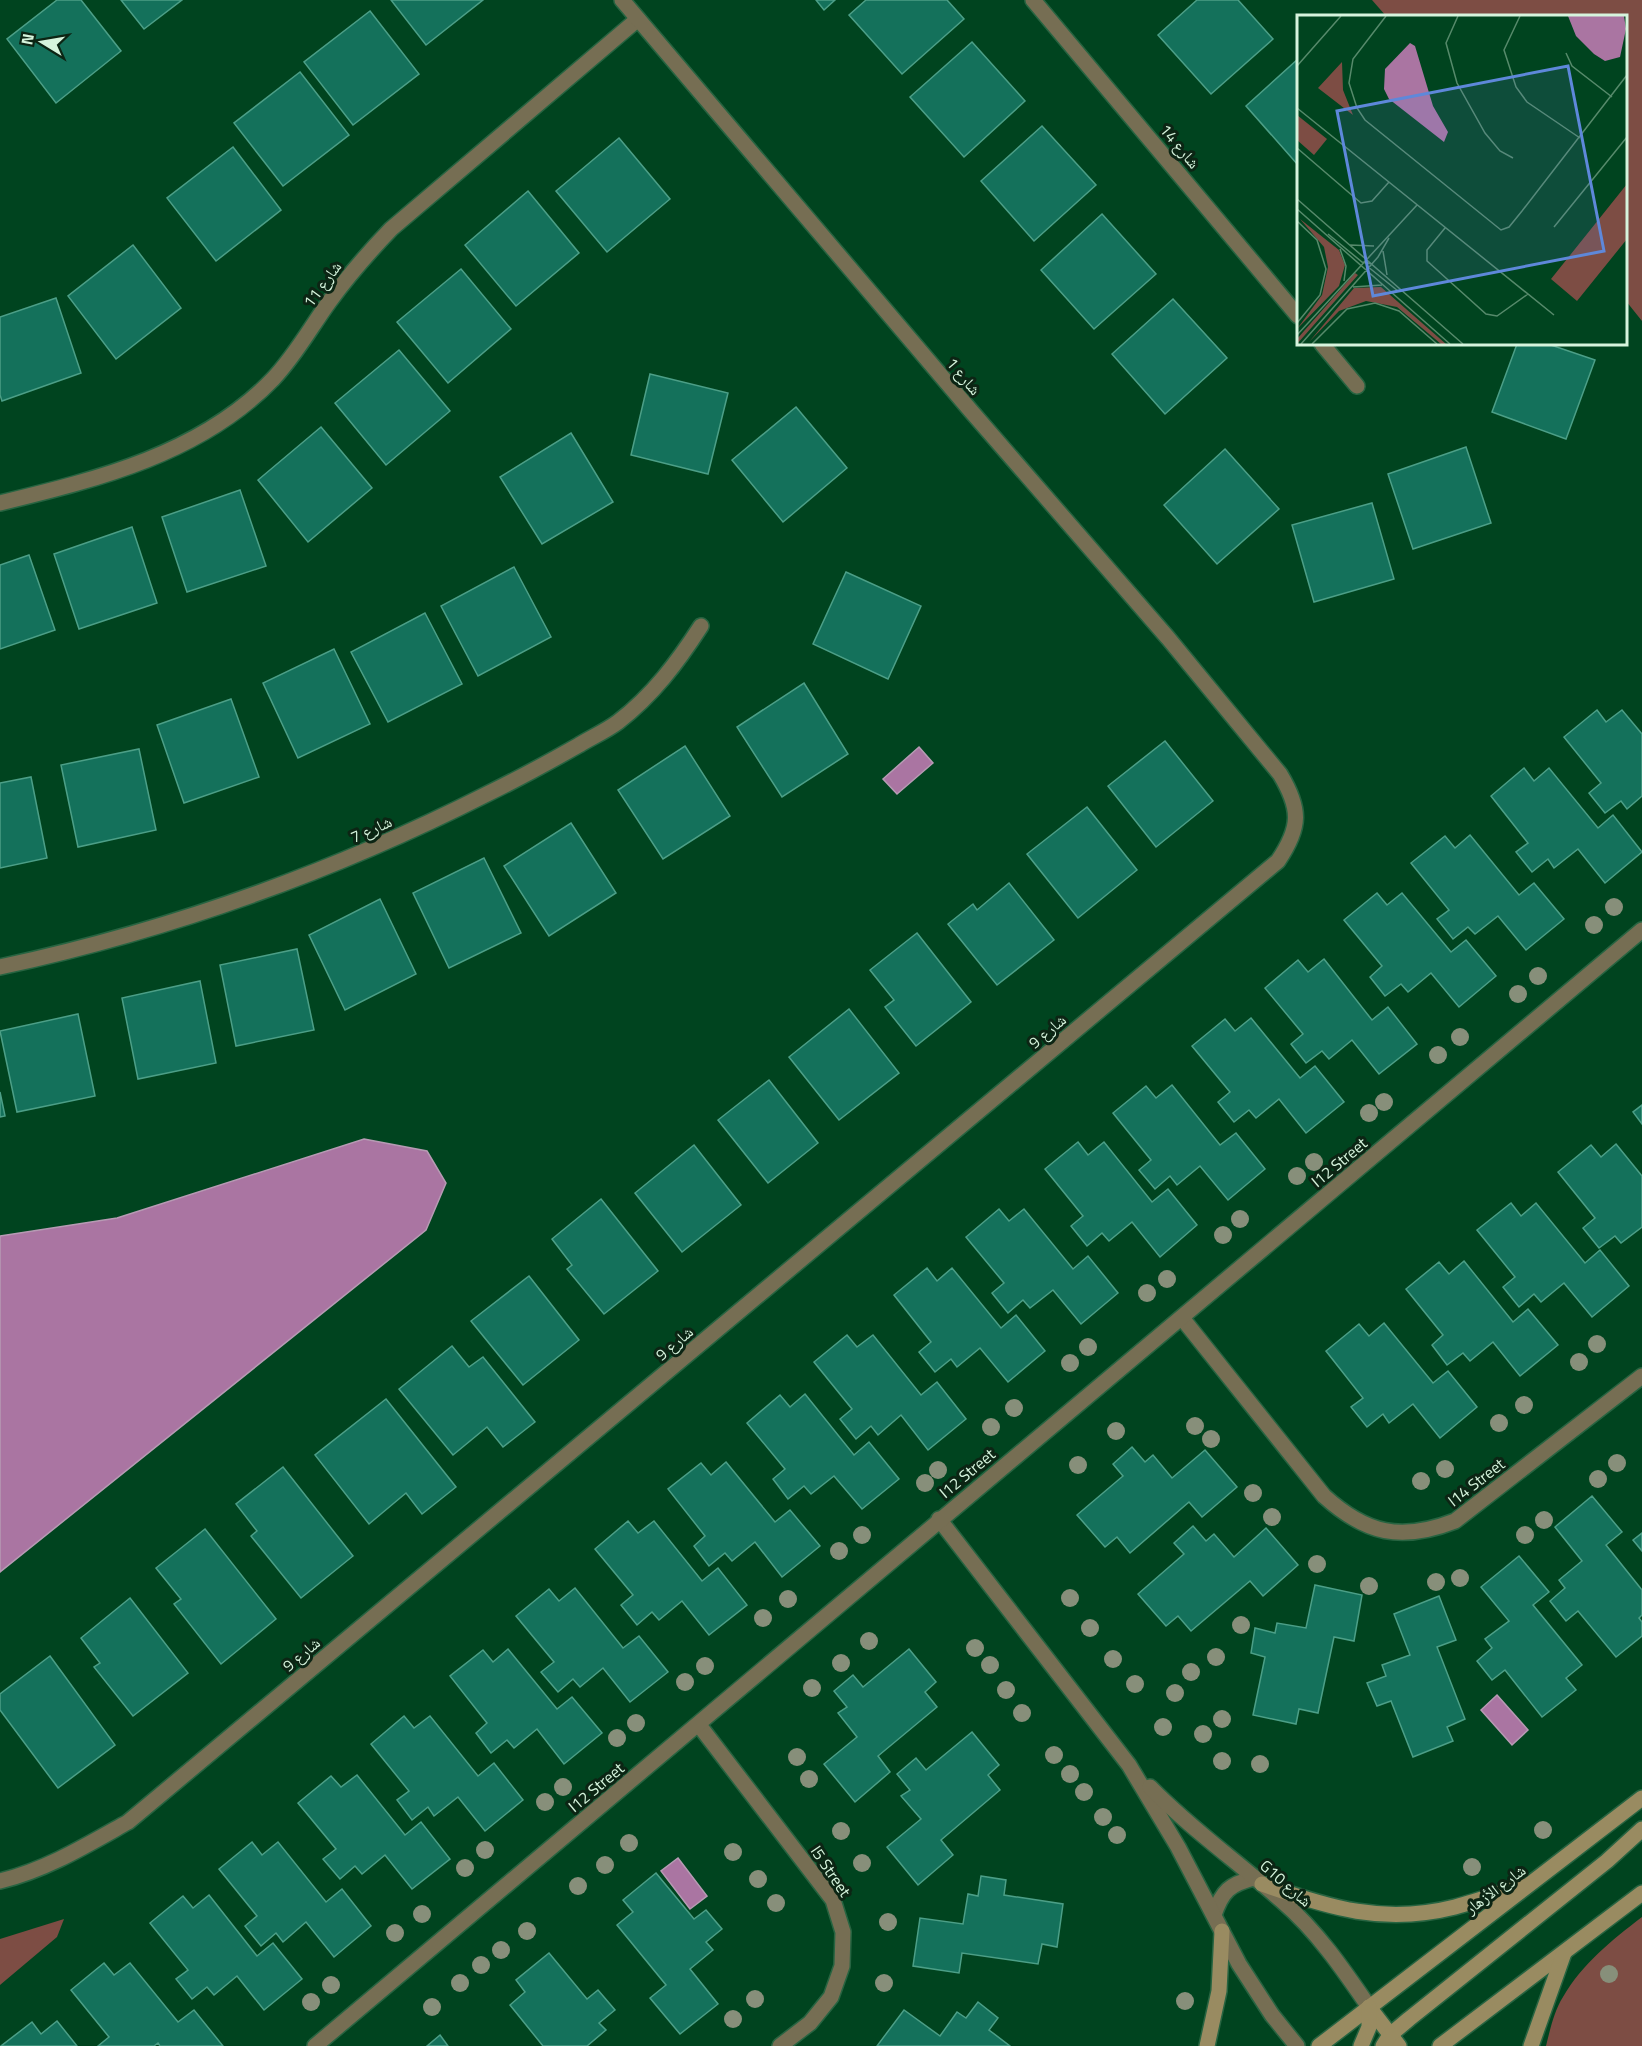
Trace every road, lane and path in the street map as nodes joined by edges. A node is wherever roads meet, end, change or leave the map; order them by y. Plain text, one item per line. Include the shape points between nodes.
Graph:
1 (622, 0) edge
2 (1034, 0) edge
3 (638, 19) junction
4 (1297, 314) edge
5 (1323, 345) edge
6 (1358, 386) dead end
7 (0, 504) edge
8 (701, 626) dead end
9 (1280, 774) joint
10 (1642, 930) edge
11 (0, 967) edge
12 (1182, 1318) junction
13 (1642, 1376) edge
14 (939, 1519) junction
15 (699, 1725) junction
16 (1129, 1765) junction
17 (1642, 1798) edge
18 (1642, 1829) edge
19 (0, 1881) edge
20 (1258, 1881) junction
21 (1533, 1883) junction
22 (1642, 1893) edge
23 (1214, 1915) junction
24 (1222, 1931) junction
25 (1564, 1953) junction
26 (1369, 2007) junction
27 (1391, 2042) edge
28 (315, 2046) edge
29 (780, 2046) edge
30 (1207, 2046) edge
31 (1296, 2046) edge
32 (1319, 2046) edge
33 (1361, 2046) edge
34 (1440, 2046) edge
35 (1531, 2046) edge

1 - 3 street, شارع 1
2 - 4 street, شارع 14
3 - 7 street, شارع 11 via 391,229 329,302 274,378 242,408 208,432 172,450 92,480
3 - 9 street, شارع 1
5 - 6 street
8 - 11 street, شارع 7 via 677,663 649,695 616,723 529,774 438,819 252,897 156,928
9 - 19 street, شارع 9 via 1291,793 1296,818 1291,842 1278,861 128,1822 71,1854
10 - 12 street, I12 Street
12 - 13 street, I14 Street via 1324,1496 1342,1512 1385,1531 1432,1530 1455,1521
12 - 14 street, I12 Street
14 - 15 street, I12 Street
14 - 16 street, G10 شارع
15 - 28 street, I12 Street
15 - 29 street, I5 Street via 833,1900 843,1932 842,1966 831,1997 810,2023
16 - 20 street, G10 شارع via 1193,1828
16 - 23 street, G10 شارع
17 - 21 street, شارع الأزهار
18 - 27 street
20 - 21 street via 1320,1904 1379,1914 1454,1907
20 - 23 street via 1240,1882 1227,1889
20 - 26 street, G10 شارع via 1320,1940
21 - 26 street, شارع الأزهار
22 - 25 street
23 - 24 street, G10 شارع
24 - 30 street via 1219,1991
24 - 31 street, G10 شارع via 1272,2015
25 - 34 street
25 - 35 street
26 - 27 street, G10 شارع
26 - 32 street, شارع الأزهار
26 - 33 street via 1369,2027

